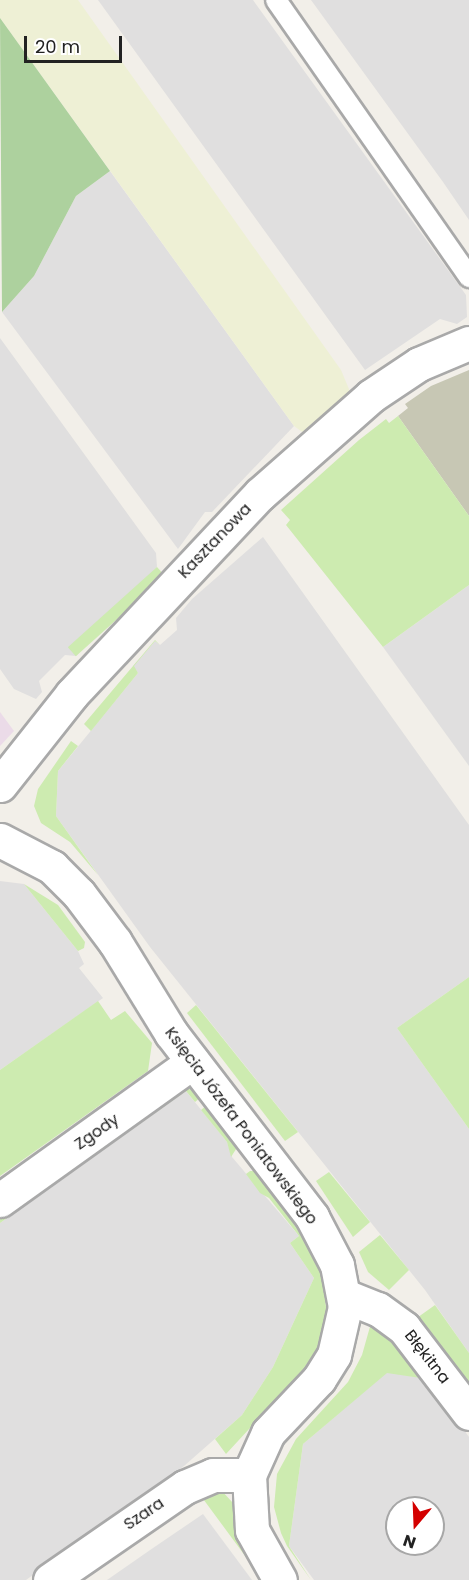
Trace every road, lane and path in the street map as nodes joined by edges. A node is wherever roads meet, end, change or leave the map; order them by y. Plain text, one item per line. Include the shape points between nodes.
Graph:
1 (276, 0) edge
2 (469, 277) edge
3 (469, 343) edge
4 (0, 785) edge
5 (0, 840) edge
6 (193, 1062) junction
7 (0, 1200) edge
8 (345, 1296) junction
9 (469, 1413) edge
10 (249, 1475) junction
11 (50, 1580) edge
12 (280, 1580) edge

1 - 2 lane
3 - 4 street, Kasztanowa via 440,353 378,391 260,494 72,694
5 - 6 street, Księcia Józefa Poniatowskiego via 52,867 70,882 115,942 157,1013
6 - 7 street, Zgody
6 - 8 street, Księcia Józefa Poniatowskiego via 312,1217 333,1253
8 - 9 street, Błękitna via 378,1309 404,1328
8 - 10 street, Księcia Józefa Poniatowskiego via 342,1331 334,1355 320,1379 268,1433
10 - 11 street, Szara via 213,1475 185,1487
10 - 12 street, Księcia Józefa Poniatowskiego via 252,1530

